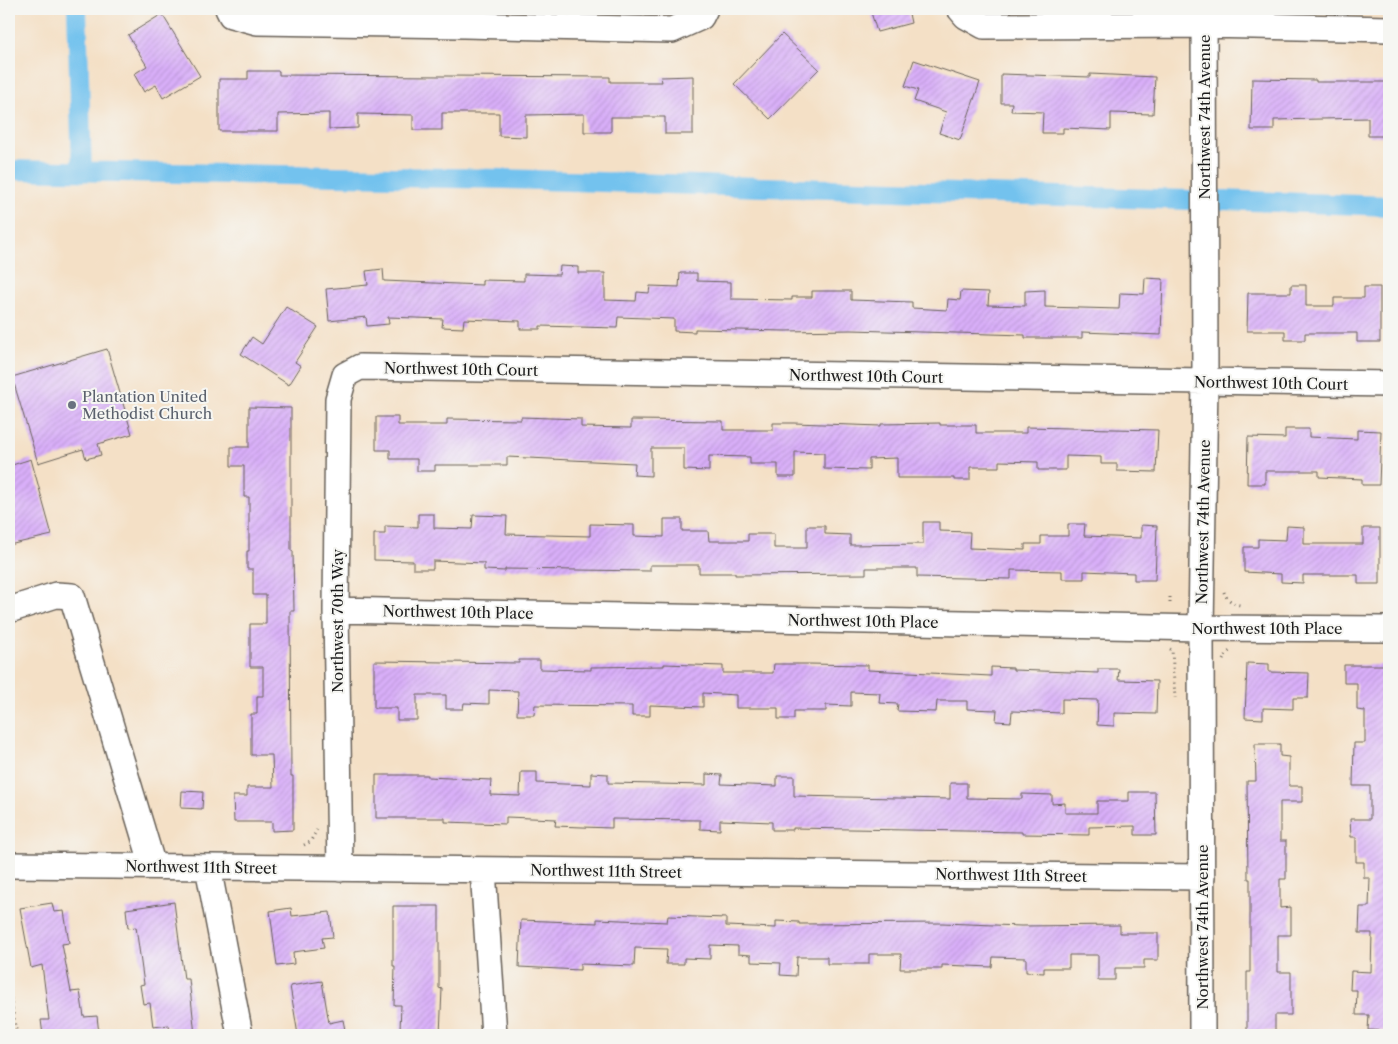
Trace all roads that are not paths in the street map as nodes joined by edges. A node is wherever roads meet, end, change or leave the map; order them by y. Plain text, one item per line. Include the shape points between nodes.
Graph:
1 (230, 12) edge
2 (703, 13) edge
3 (963, 13) edge
4 (464, 17) edge
5 (1204, 17) edge
6 (1389, 29) edge
7 (345, 375) joint
8 (1205, 382) junction
9 (1389, 384) edge
10 (9, 610) edge
11 (336, 610) junction
12 (1201, 628) junction
13 (1389, 629) edge
14 (9, 865) edge
15 (153, 866) junction
16 (208, 867) junction
17 (340, 869) junction
18 (483, 870) junction
19 (1202, 877) junction
20 (240, 1035) edge
21 (494, 1035) edge
22 (1202, 1035) edge

1 - 4 street via 257,22
2 - 4 street via 672,30
3 - 5 street via 984,26
5 - 6 street
5 - 8 street, Northwest 74th Avenue
7 - 8 street, Northwest 10th Court via 360,367
7 - 11 street, Northwest 70th Way via 338,399
8 - 9 street, Northwest 10th Court
8 - 12 street, Northwest 74th Avenue
10 - 15 street via 56,595 72,596
11 - 12 street, Northwest 10th Place
11 - 17 street, Northwest 70th Way
12 - 13 street, Northwest 10th Place
12 - 19 street, Northwest 74th Avenue
14 - 15 street, Northwest 11th Street
15 - 16 street, Northwest 11th Street
16 - 17 street, Northwest 11th Street
16 - 20 street
17 - 18 street, Northwest 11th Street
18 - 19 street, Northwest 11th Street
18 - 21 street
19 - 22 street, Northwest 74th Avenue

